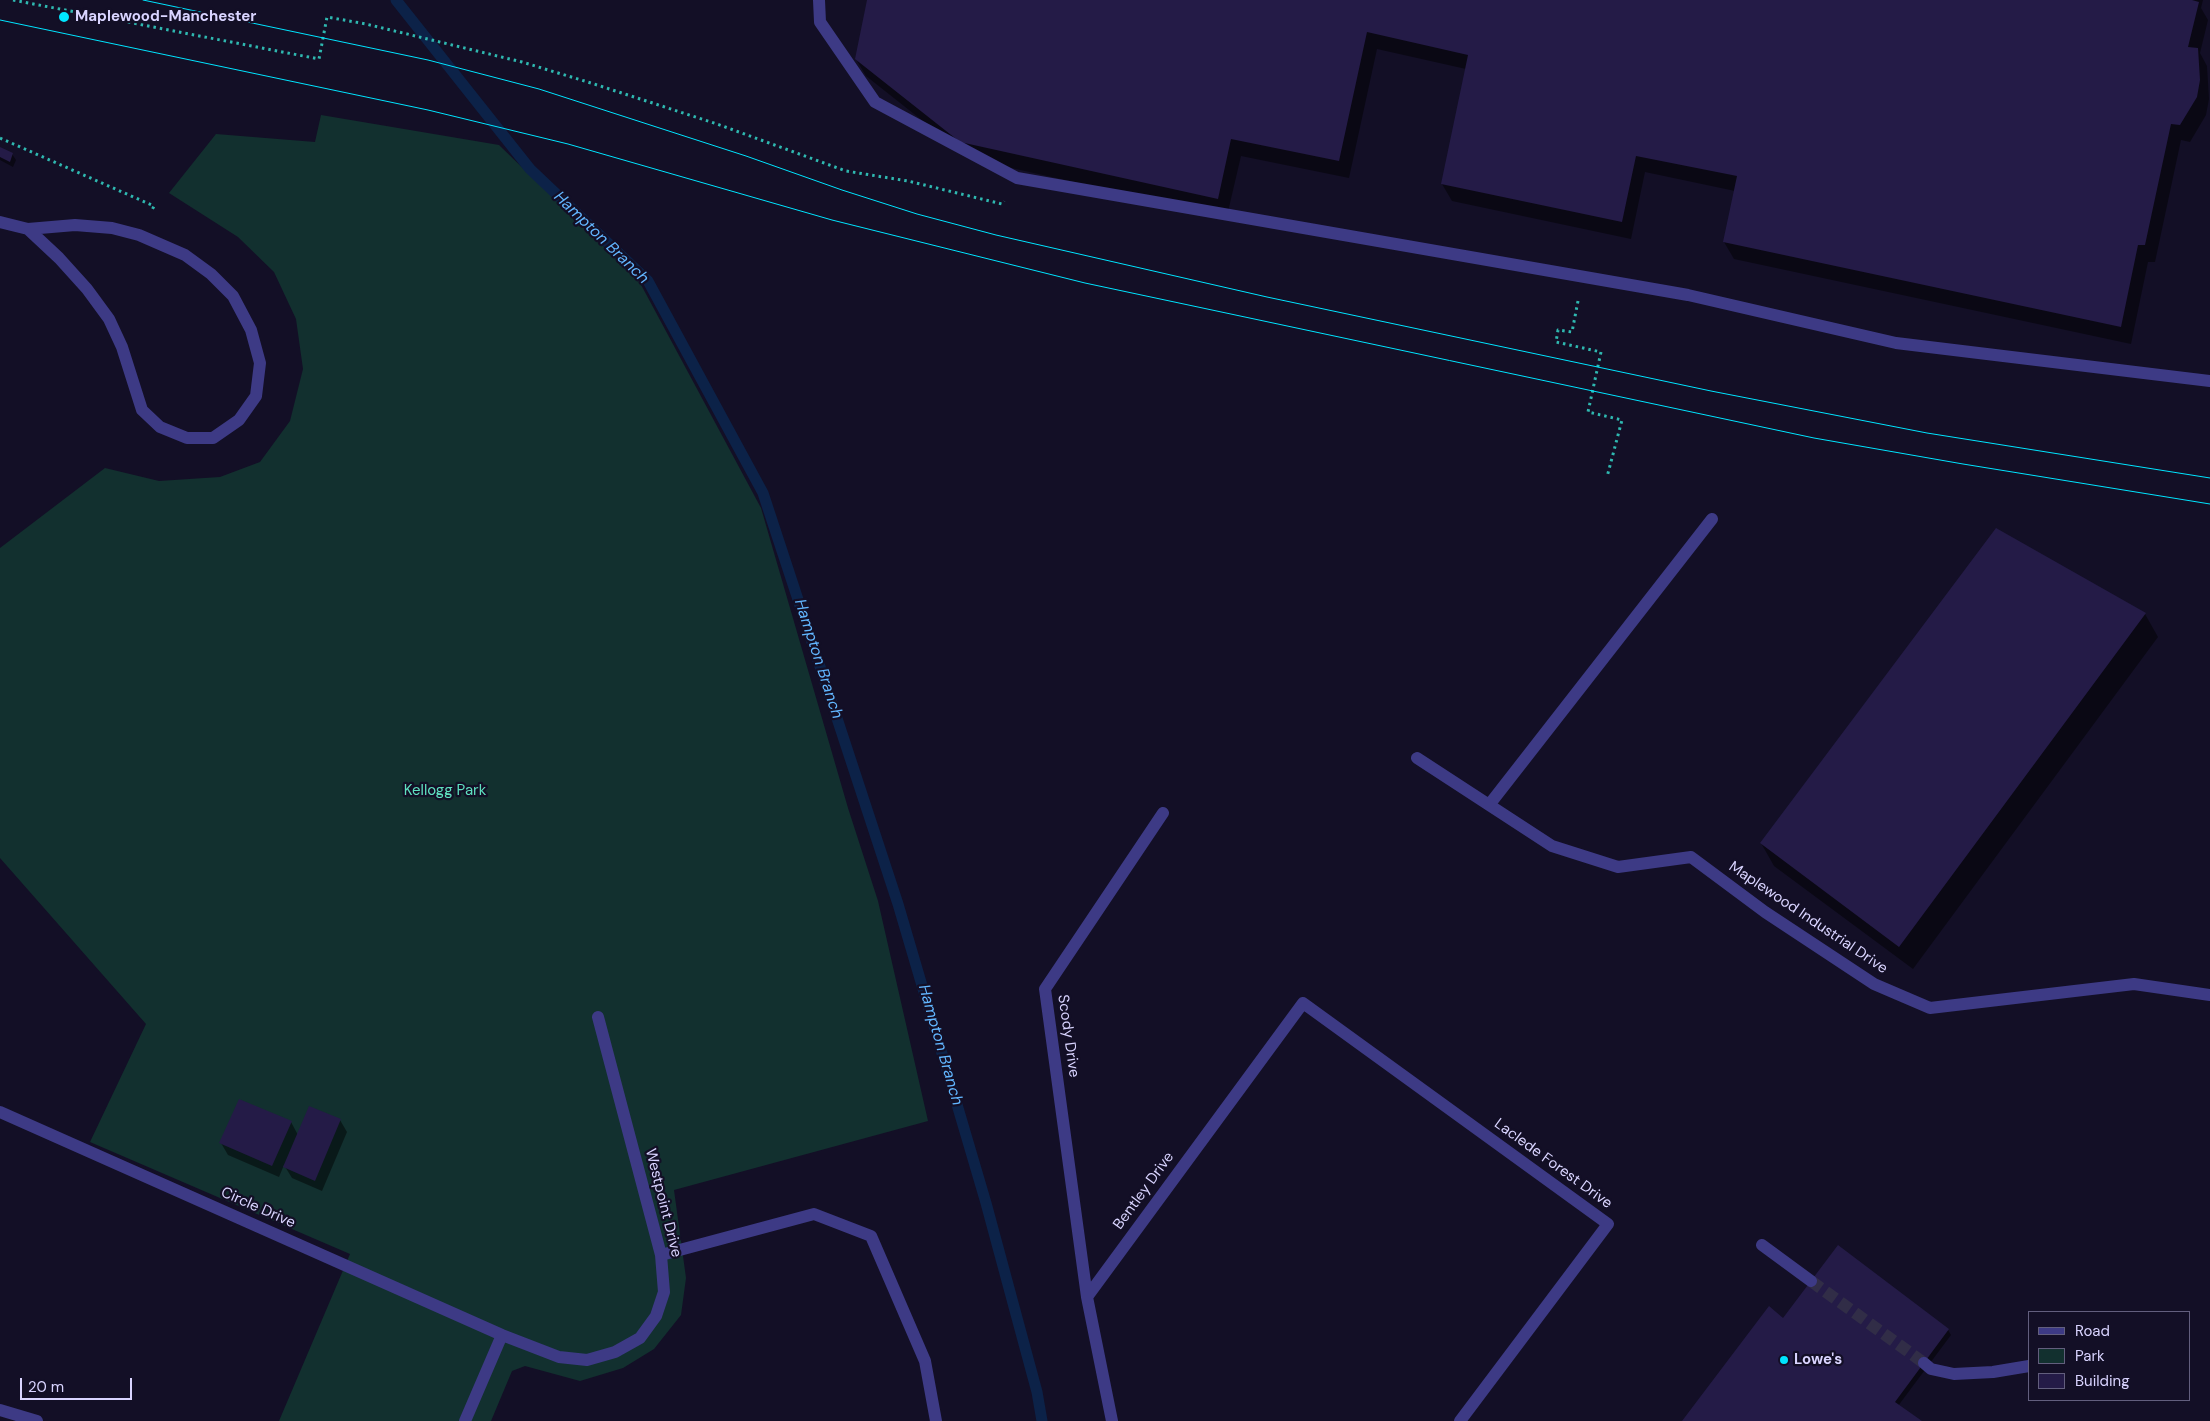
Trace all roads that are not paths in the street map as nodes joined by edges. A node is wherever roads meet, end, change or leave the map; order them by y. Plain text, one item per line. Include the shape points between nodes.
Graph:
1 (819, 0) edge
2 (0, 222) edge
3 (28, 229) junction
4 (2210, 380) edge
5 (1712, 519) dead end
6 (1417, 758) dead end
7 (1490, 805) junction
8 (1163, 813) dead end
9 (2210, 995) edge
10 (1303, 1003) joint
11 (598, 1017) dead end
12 (0, 1112) edge
13 (1762, 1245) dead end
14 (661, 1255) junction
15 (1811, 1281) tunnel mouth
16 (1087, 1297) junction
17 (502, 1334) junction
18 (1924, 1363) tunnel mouth
19 (2028, 1366) edge
20 (0, 1410) edge
21 (37, 1421) edge
22 (465, 1421) edge
23 (936, 1421) edge
24 (1112, 1421) edge
25 (1460, 1421) edge

1 - 4 street via 820,22 875,102 1017,178 1688,295 1896,343
2 - 3 street
3 - 3 street via 87,289 108,319 122,347 142,410 160,427 187,438 214,438 239,420 256,396 260,364 252,330 232,296 211,274 185,255 139,235 112,228 75,225
5 - 7 street
6 - 7 street, Maplewood Industrial Drive
7 - 9 street, Maplewood Industrial Drive via 1552,846 1618,867 1691,857 1765,912 1874,984 1930,1008 2134,984
8 - 16 street, Scody Drive via 1045,989
10 - 16 street, Bentley Drive
10 - 25 street, Laclede Forest Drive via 1608,1224
11 - 14 street, Westpoint Drive
12 - 17 street, Circle Drive
13 - 15 street
14 - 17 street, Westpoint Drive via 664,1292 656,1316 640,1338 615,1352 587,1360 559,1357
14 - 23 street via 814,1214 871,1236 925,1361
16 - 24 street
17 - 22 street
18 - 19 street via 1931,1369 1954,1374
20 - 21 street

